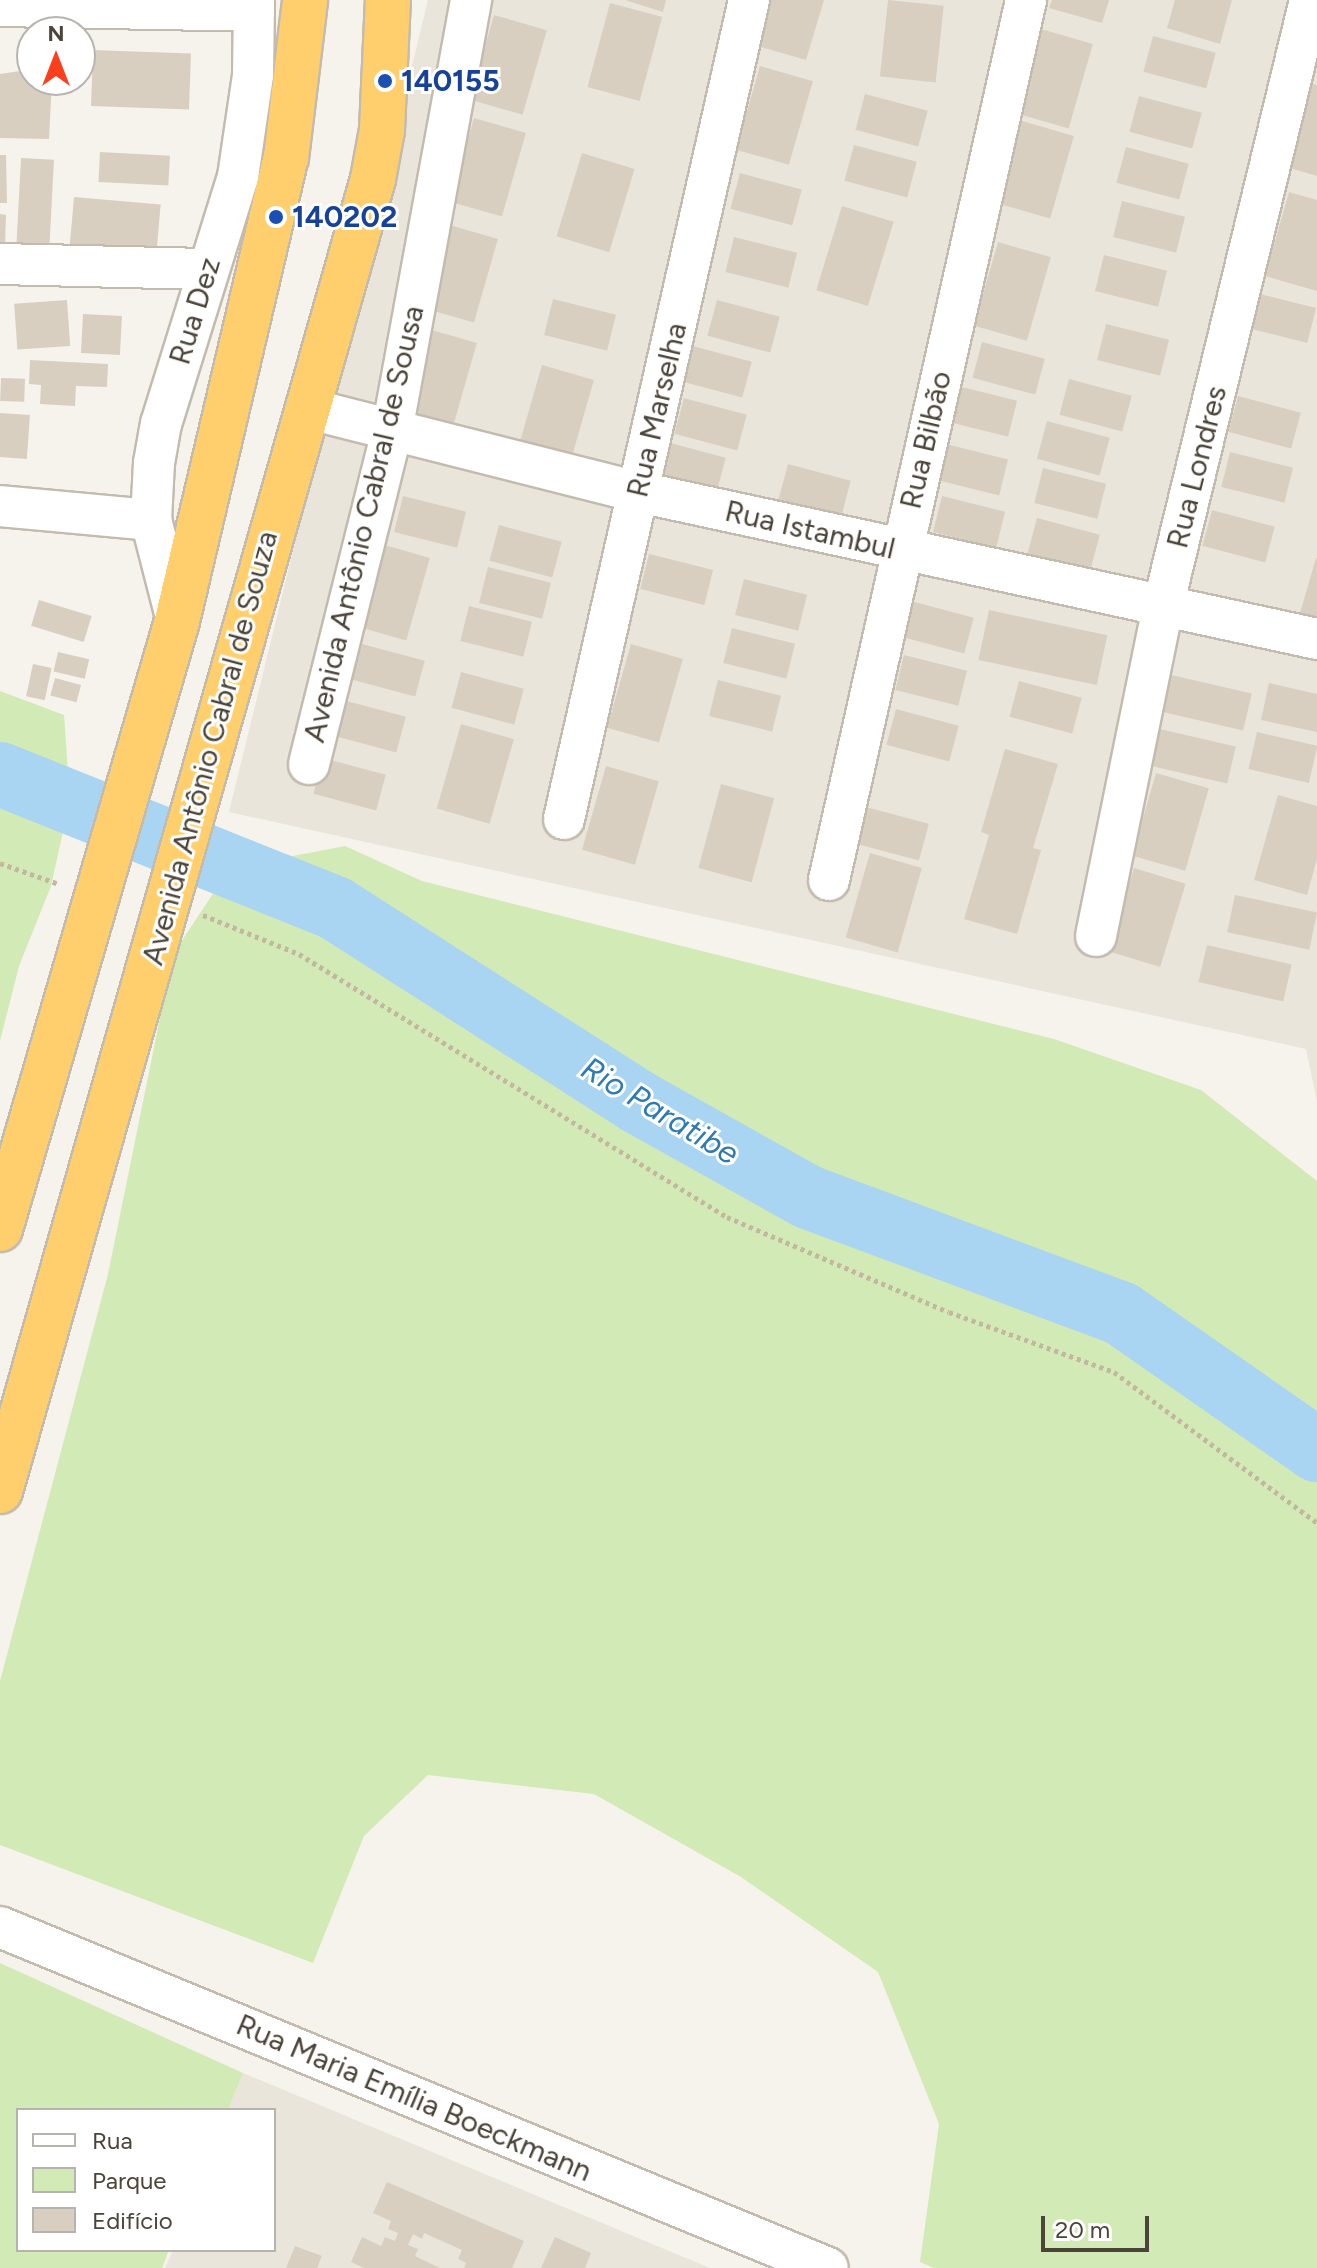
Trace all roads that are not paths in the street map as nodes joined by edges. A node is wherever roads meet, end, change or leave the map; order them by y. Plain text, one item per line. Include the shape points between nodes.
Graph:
1 (305, 0) edge
2 (388, 0) edge
3 (471, 0) edge
4 (749, 0) edge
5 (1026, 0) edge
6 (1310, 0) edge
7 (0, 6) edge
8 (254, 6) edge
9 (0, 264) edge
10 (207, 269) junction
11 (306, 408) junction
12 (392, 431) junction
13 (639, 492) junction
14 (0, 506) edge
15 (151, 520) junction
16 (901, 551) junction
17 (1163, 606) junction
18 (177, 621) junction
19 (1317, 639) edge
20 (309, 764) dead end
21 (564, 819) dead end
22 (829, 880) dead end
23 (1096, 936) dead end
24 (0, 1229) edge
25 (0, 1491) edge
26 (0, 1927) edge
27 (828, 2268) edge

1 - 18 highway via 286,158
2 - 11 highway, Avenida Antônio Cabral de Souza via 382,130 373,179
3 - 12 street, Avenida Antônio Cabral de Sousa
4 - 13 street, Rua Marselha
5 - 16 street, Rua Bilbão
6 - 17 street, Rua Londres
7 - 8 street
8 - 10 street, Rua Dez via 253,75 238,177
9 - 10 street
10 - 15 street, Rua Dez via 161,424
11 - 12 street, Rua Istambul
11 - 25 highway, Avenida Antônio Cabral de Souza
12 - 13 street, Rua Istambul
12 - 20 street, Avenida Antônio Cabral de Sousa
13 - 16 street, Rua Istambul
13 - 21 street, Rua Marselha
14 - 15 street
15 - 18 street, Rua Dez
16 - 17 street, Rua Istambul
16 - 22 street, Rua Bilbão
17 - 19 street, Rua Istambul
17 - 23 street, Rua Londres
18 - 24 highway
26 - 27 street, Rua Maria Emília Boeckmann

